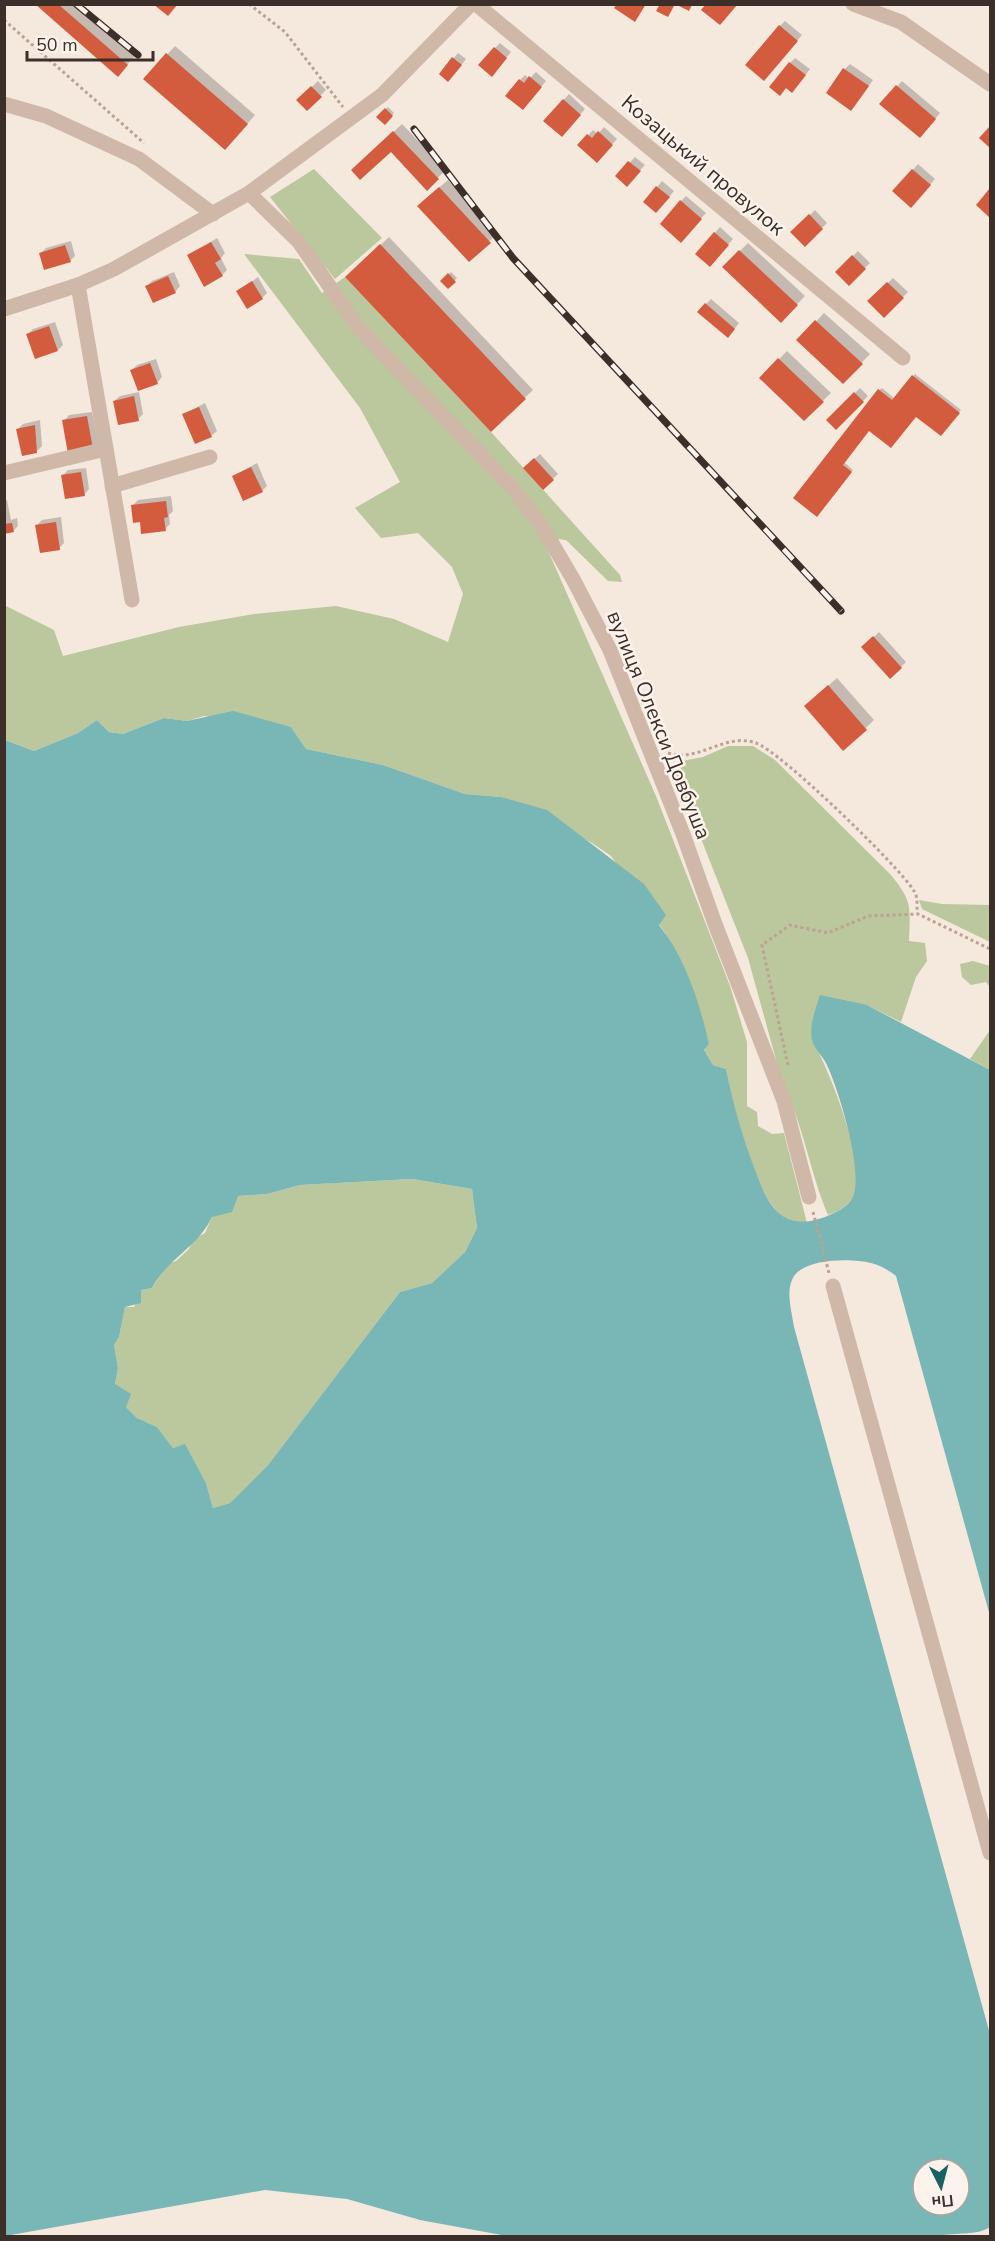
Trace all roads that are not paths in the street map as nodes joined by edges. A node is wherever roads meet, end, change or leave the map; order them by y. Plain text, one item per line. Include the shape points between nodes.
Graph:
1 (471, 4) edge
2 (476, 4) edge
3 (853, 4) edge
4 (990, 84) edge
5 (4, 104) edge
6 (249, 194) junction
7 (213, 214) junction
8 (78, 285) junction
9 (4, 309) edge
10 (903, 358) dead end
11 (106, 449) junction
12 (210, 457) dead end
13 (4, 474) edge
14 (112, 486) junction
15 (132, 600) dead end
16 (809, 1197) road end
17 (832, 1286) road end
18 (990, 1853) edge

1 - 6 street via 382,95
2 - 10 street, Козацький провулок
3 - 4 street via 902,22
5 - 7 street via 46,116 139,159
6 - 7 street
6 - 16 street, вулиця Олекси Довбуша via 299,242 357,326 514,490 543,528 610,650 647,743 784,1101
7 - 8 street
8 - 9 street
8 - 11 street
11 - 13 street
11 - 14 street
12 - 14 street
14 - 15 street
17 - 18 street

